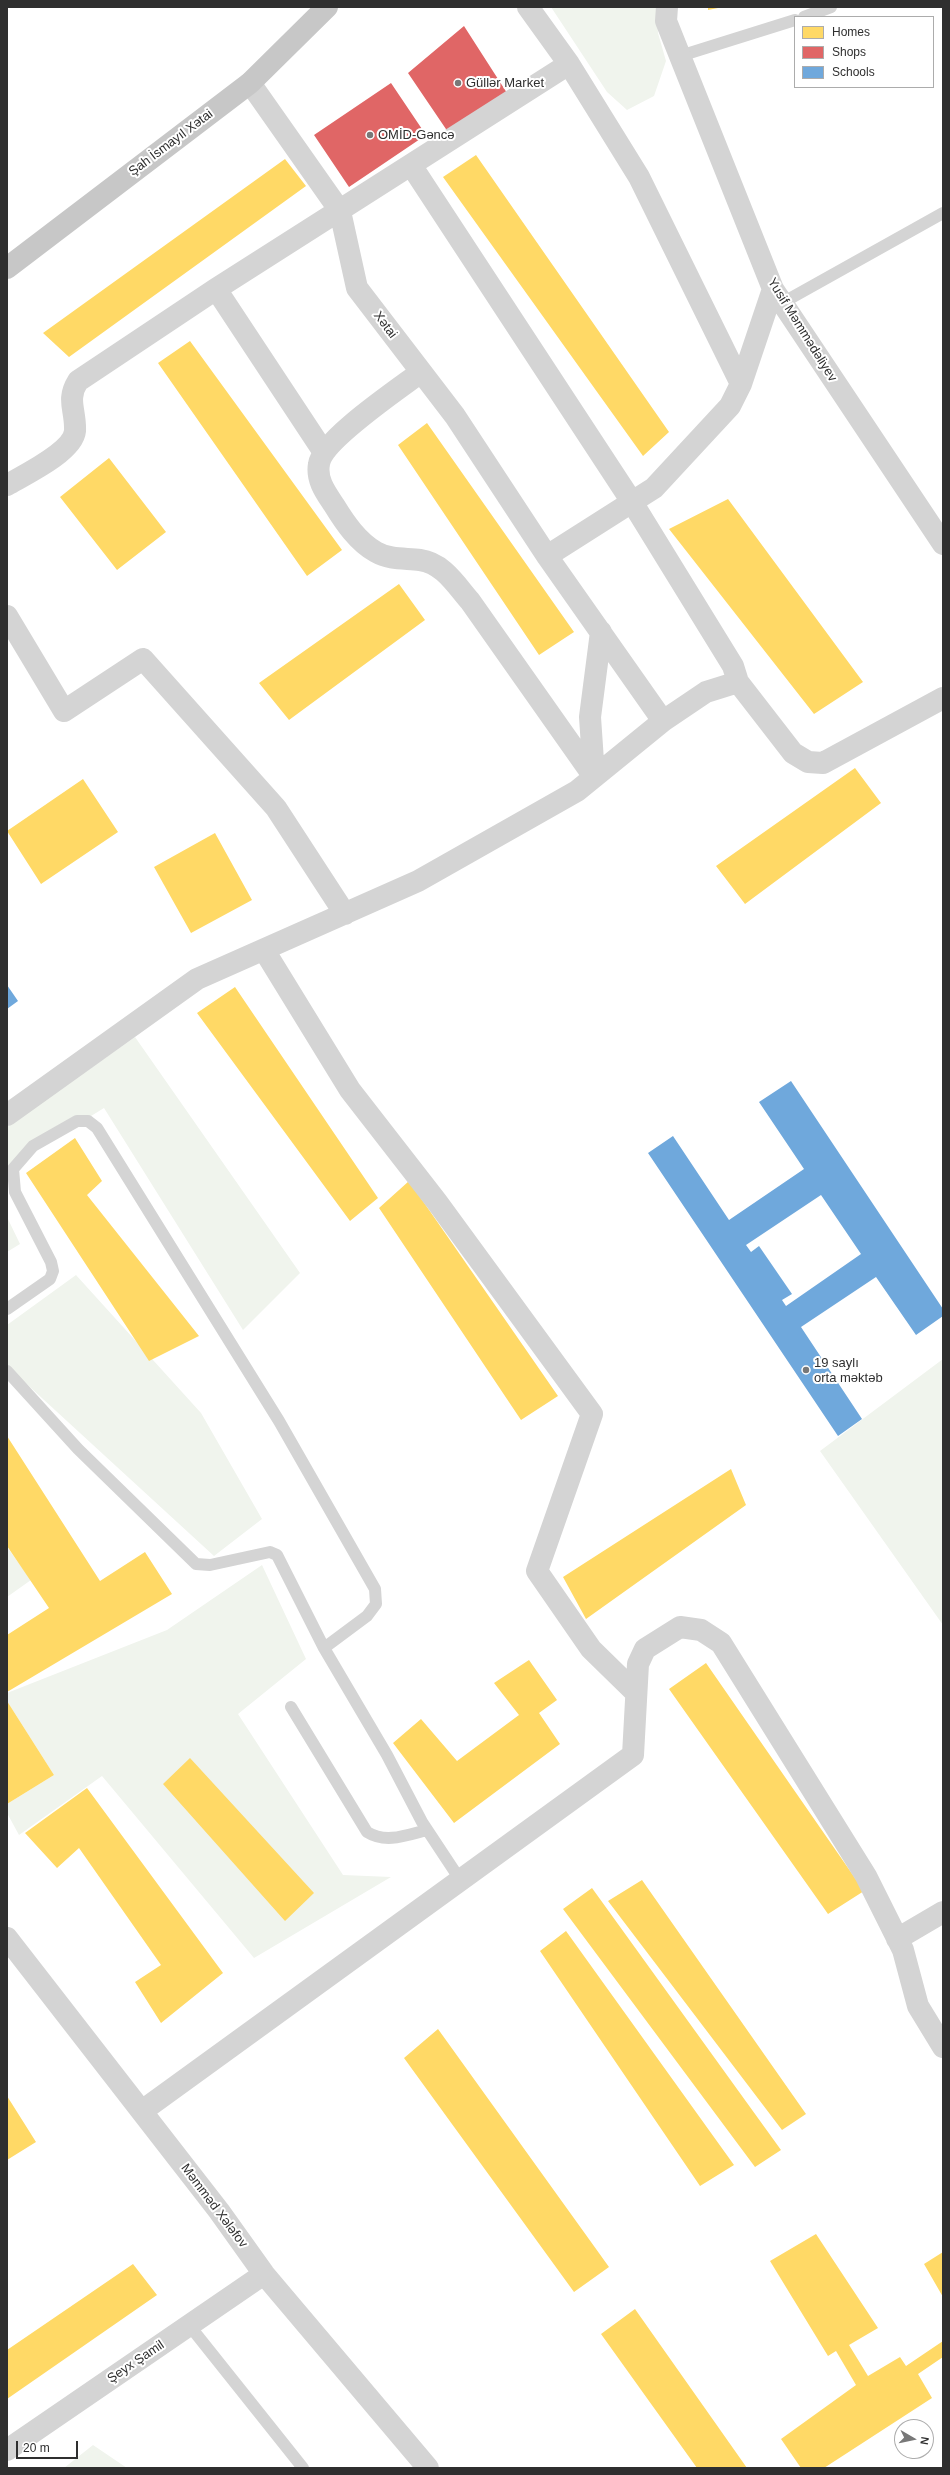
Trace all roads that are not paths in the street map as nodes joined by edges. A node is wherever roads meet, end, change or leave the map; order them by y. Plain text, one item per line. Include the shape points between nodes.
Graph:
1 (327, 7) edge
2 (528, 7) edge
3 (667, 7) edge
4 (831, 7) edge
5 (807, 16) edge
6 (794, 20) edge
7 (680, 56) junction
8 (569, 64) junction
9 (250, 83) junction
10 (411, 165) junction
11 (340, 211) junction
12 (943, 214) edge
13 (7, 268) edge
14 (216, 289) junction
15 (778, 296) junction
16 (421, 372) junction
17 (741, 384) junction
18 (323, 451) junction
19 (7, 485) edge
20 (632, 502) junction
21 (943, 544) edge
22 (547, 556) junction
23 (7, 616) edge
24 (601, 632) junction
25 (738, 682) junction
26 (943, 698) edge
27 (663, 721) junction
28 (594, 776) junction
29 (345, 914) junction
30 (264, 950) junction
31 (7, 1115) edge
32 (7, 1309) edge
33 (7, 1371) edge
34 (324, 1648) junction
35 (635, 1692) junction
36 (290, 1706) dead end
37 (427, 1830) junction
38 (461, 1881) junction
39 (943, 1912) edge
40 (7, 1938) edge
41 (897, 1939) junction
42 (941, 2041) edge
43 (142, 2111) junction
44 (264, 2274) junction
45 (189, 2325) junction
46 (7, 2450) edge
47 (303, 2468) edge
48 (428, 2468) edge

1 - 9 main road, Şah İsmayıl Xətai
2 - 8 street
3 - 7 street, Yusif Məmmədəliyev via 666,21
4 - 5 lane
6 - 7 lane
7 - 15 street, Yusif Məmmədəliyev
8 - 10 street
8 - 17 street via 639,177
9 - 11 street, Xətai
9 - 13 main road, Şah İsmayıl Xətai
10 - 11 street
10 - 20 street
11 - 14 street
11 - 16 street, Xətai via 357,288
12 - 15 lane
14 - 18 street
14 - 19 street via 78,381 71,392 75,432 62,452
15 - 17 street
15 - 21 street, Yusif Məmmədəliyev
16 - 18 street via 350,426
16 - 22 street, Xətai via 455,416
17 - 20 street via 730,406 700,441 654,488
18 - 28 street via 318,464 320,483 347,527 376,552 390,557 420,560 441,569 470,601
20 - 22 street
20 - 25 street via 733,666
22 - 24 street, Xətai
23 - 29 street via 64,711 143,659 276,808
24 - 27 street, Xətai
24 - 28 street via 590,717
25 - 26 street via 793,753 808,762 816,763 823,763
25 - 27 street via 706,692
27 - 28 street
28 - 29 street via 577,791 418,881
29 - 30 street
30 - 31 street via 198,979
30 - 35 street via 350,1090 437,1202 592,1414 537,1571 591,1649
32 - 34 lane via 50,1279 53,1271 51,1262 15,1192 13,1169 33,1146 77,1121 88,1121 98,1128 279,1420 375,1589 376,1604 366,1616
33 - 34 lane via 78,1449 196,1564 210,1565 270,1552 277,1555
34 - 37 lane via 387,1755
35 - 38 street via 634,1755
35 - 41 street via 638,1664 645,1649 680,1627 701,1630 721,1643 866,1876
36 - 37 lane via 367,1832 376,1838 386,1839
37 - 38 lane
38 - 43 street
39 - 41 street
40 - 43 street, Məmməd Xələfov
41 - 42 street via 903,1950 918,2006
43 - 44 street, Məmməd Xələfov
44 - 45 street, Şeyx Şamil
44 - 48 street, Məmməd Xələfov
45 - 46 street, Şeyx Şamil
45 - 47 lane

